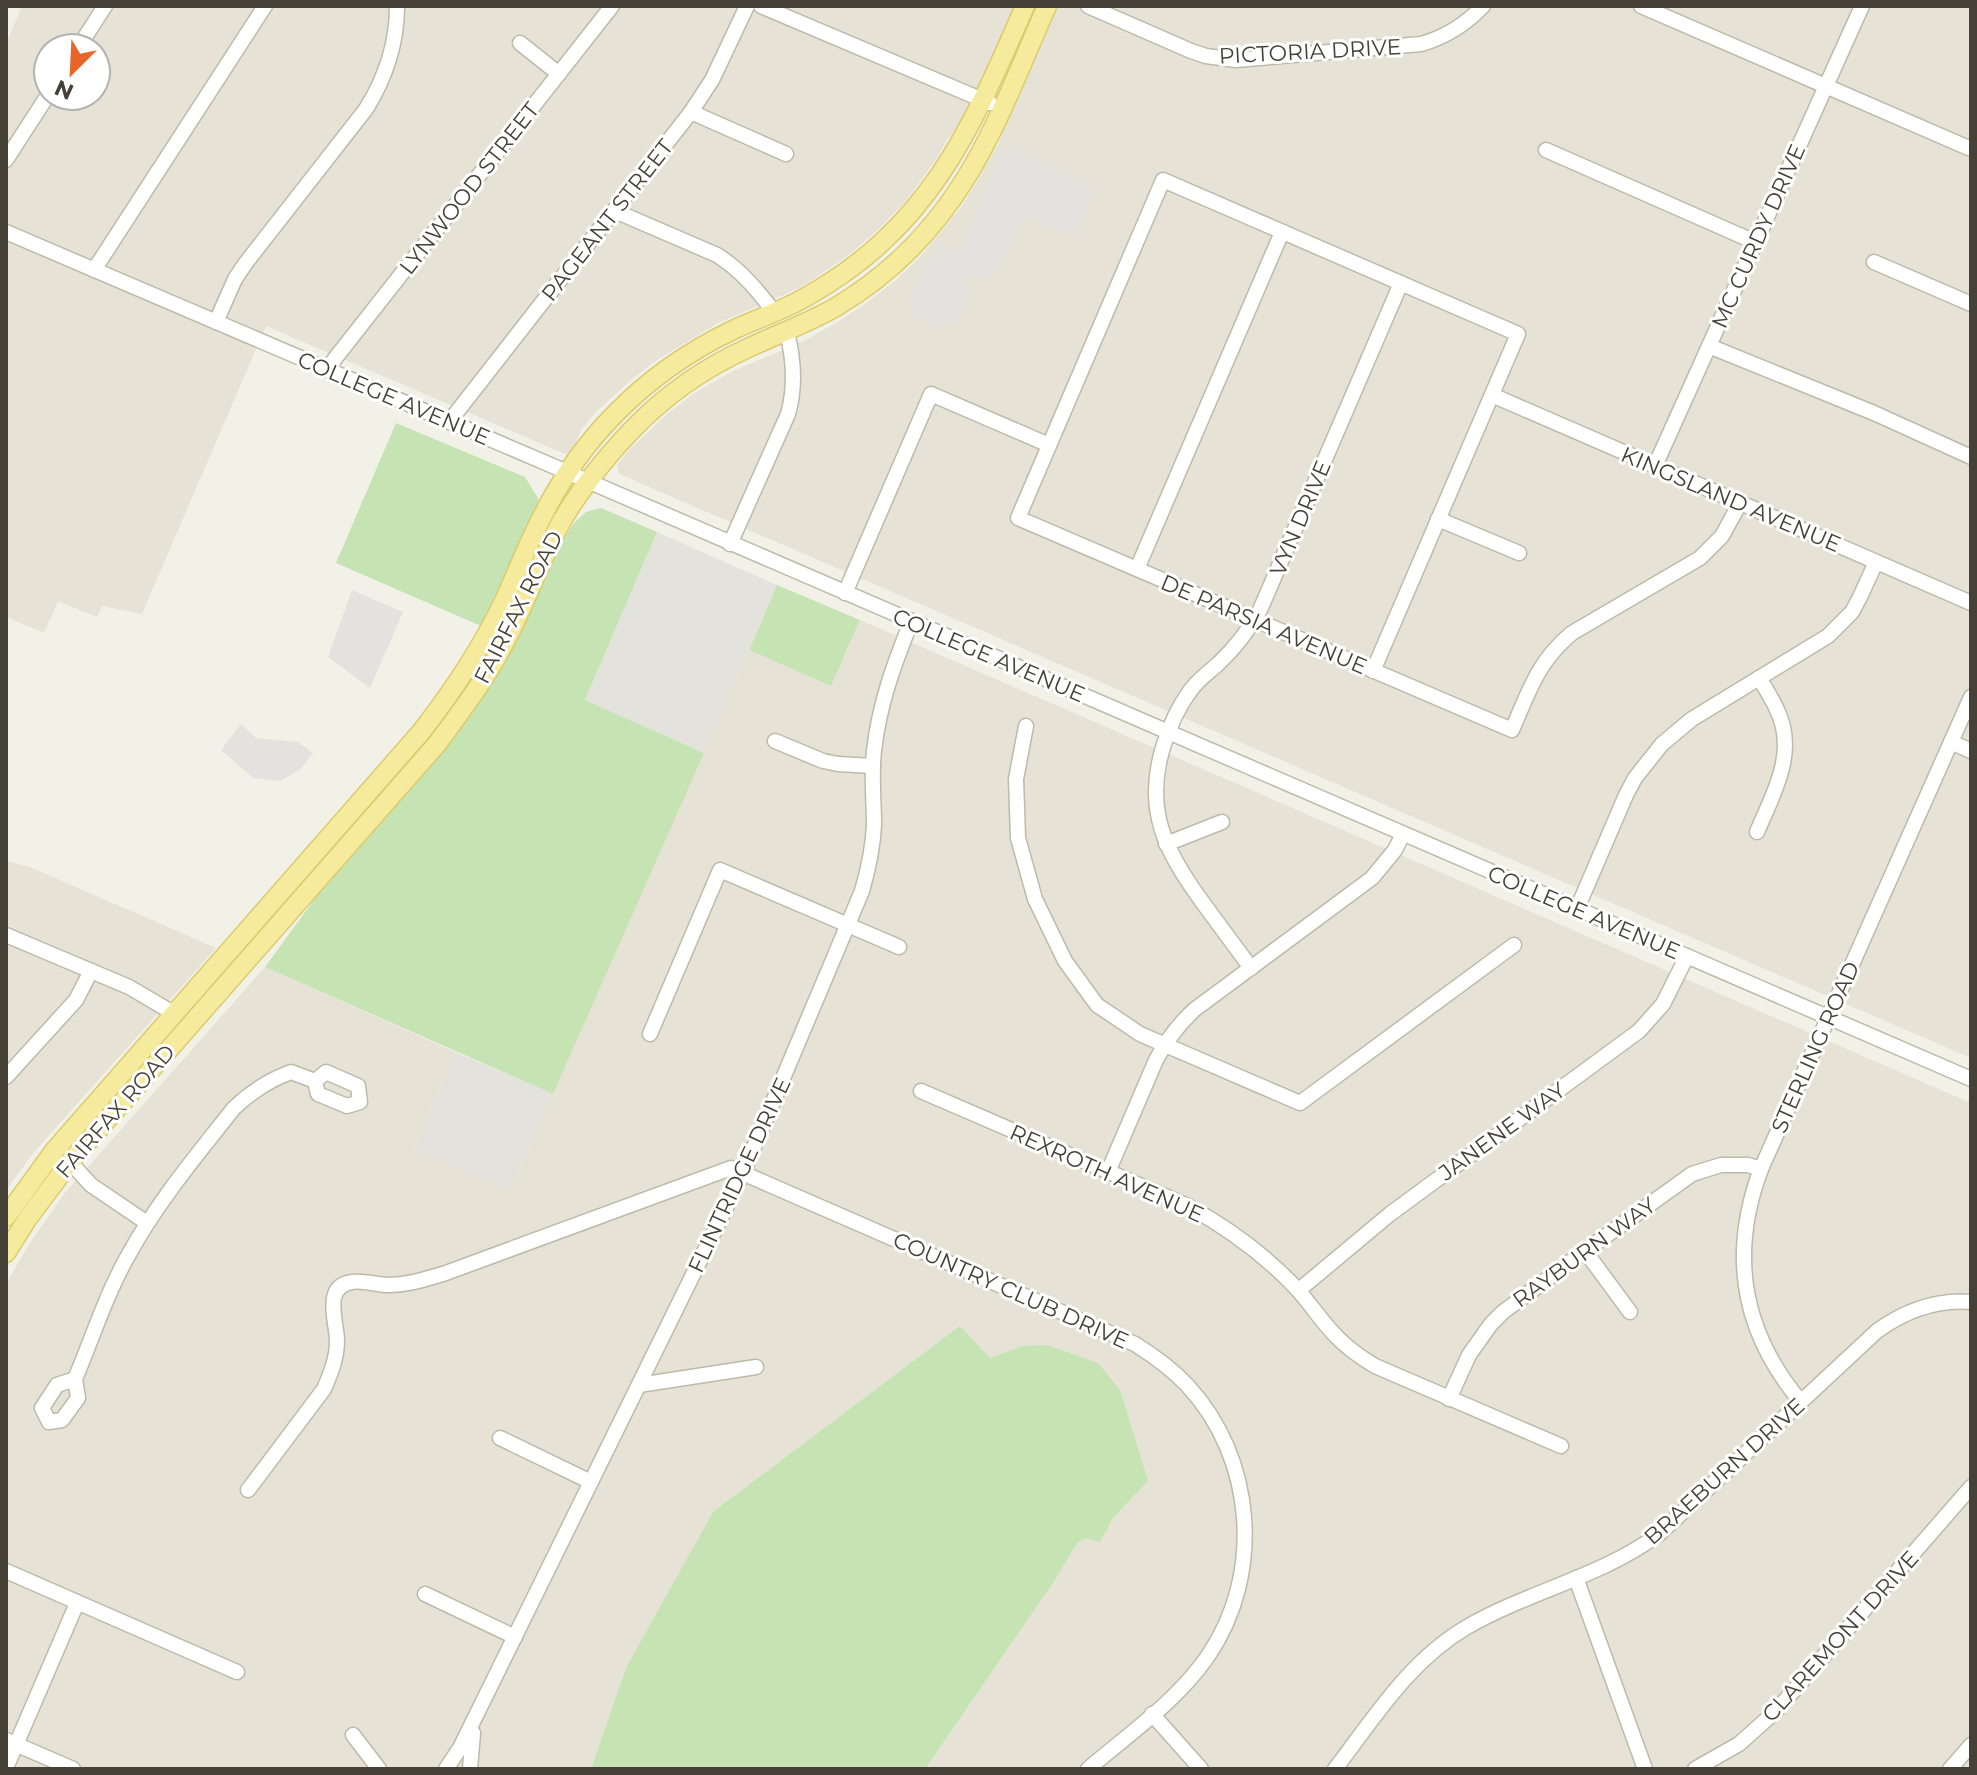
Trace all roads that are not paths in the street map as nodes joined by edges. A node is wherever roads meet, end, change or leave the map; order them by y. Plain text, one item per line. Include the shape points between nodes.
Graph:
1 (105, 6) edge
2 (265, 6) edge
3 (397, 6) edge
4 (612, 6) edge
5 (747, 6) edge
6 (761, 6) edge
7 (1025, 6) edge
8 (1047, 6) edge
9 (1088, 6) edge
10 (1483, 6) edge
11 (1641, 6) edge
12 (1862, 6) edge
13 (88, 32) edge
14 (520, 43) dead end
15 (559, 74) junction
16 (1825, 86) junction
17 (983, 100) junction
18 (1001, 109) junction
19 (37, 112) edge
20 (691, 112) junction
21 (1971, 149) edge
22 (1546, 150) dead end
23 (786, 154) dead end
24 (6, 160) edge
25 (615, 211) junction
26 (6, 232) edge
27 (1282, 232) junction
28 (1755, 242) junction
29 (1874, 262) dead end
30 (94, 270) junction
31 (1401, 283) junction
32 (1971, 304) edge
33 (775, 313) junction
34 (216, 322) junction
35 (787, 332) junction
36 (1709, 346) junction
37 (326, 370) junction
38 (1492, 395) junction
39 (449, 422) junction
40 (1049, 445) junction
41 (1971, 457) edge
42 (1655, 466) junction
43 (567, 472) junction
44 (589, 482) junction
45 (1740, 503) junction
46 (1438, 519) junction
47 (730, 544) junction
48 (1519, 553) dead end
49 (1876, 562) junction
50 (1137, 569) junction
51 (845, 593) junction
52 (1971, 603) edge
53 (1254, 620) junction
54 (911, 622) junction
55 (1373, 671) junction
56 (1759, 678) junction
57 (1971, 697) edge
58 (1026, 726) dead end
59 (1168, 732) junction
60 (775, 741) dead end
61 (1951, 742) junction
62 (1971, 751) edge
63 (873, 766) junction
64 (1222, 822) dead end
65 (1757, 832) dead end
66 (1403, 834) junction
67 (1166, 844) junction
68 (1577, 909) junction
69 (848, 925) junction
70 (6, 935) edge
71 (237, 942) junction
72 (1514, 945) dead end
73 (899, 947) dead end
74 (1687, 956) junction
75 (1251, 968) junction
76 (91, 971) junction
77 (212, 1000) junction
78 (175, 1014) junction
79 (1827, 1017) junction
80 (650, 1034) dead end
81 (1164, 1045) junction
82 (122, 1073) junction
83 (6, 1077) edge
84 (1971, 1079) edge
85 (315, 1081) dead end
86 (921, 1091) dead end
87 (127, 1097) junction
88 (70, 1162) junction
89 (1761, 1169) junction
90 (1108, 1172) junction
91 (743, 1173) junction
92 (6, 1217) edge
93 (147, 1223) junction
94 (1585, 1251) junction
95 (6, 1253) edge
96 (1299, 1290) junction
97 (1971, 1302) edge
98 (1630, 1312) dead end
99 (756, 1367) dead end
100 (75, 1379) dead end
101 (639, 1385) junction
102 (1449, 1399) junction
103 (1801, 1402) junction
104 (500, 1438) dead end
105 (1561, 1446) dead end
106 (591, 1482) junction
107 (1971, 1487) edge
108 (248, 1490) dead end
109 (6, 1571) edge
110 (1576, 1578) junction
111 (425, 1594) dead end
112 (77, 1603) junction
113 (515, 1637) junction
114 (237, 1672) dead end
115 (483, 1702) junction
116 (1152, 1714) junction
117 (353, 1735) dead end
118 (11, 1742) edge
119 (1971, 1745) edge
120 (6, 1768) edge
121 (73, 1769) edge
122 (379, 1769) edge
123 (446, 1769) edge
124 (470, 1769) edge
125 (1088, 1769) edge
126 (1201, 1769) edge
127 (1335, 1769) edge
128 (1645, 1769) edge
129 (1695, 1769) edge
130 (1950, 1769) edge

1 - 13 street
2 - 30 street
3 - 34 street via 390,58 375,94 245,264
4 - 15 street, LYNWOOD STREET
5 - 20 street, PAGEANT STREET
6 - 17 street
7 - 17 main road, FAIRFAX ROAD
8 - 18 main road, FAIRFAX ROAD
9 - 10 street, PICTORIA DRIVE via 1191,51 1236,60 1421,44 1450,33
11 - 16 street
12 - 16 street, MC CURDY DRIVE
14 - 15 street
15 - 37 street, LYNWOOD STREET
16 - 21 street
16 - 28 street, MC CURDY DRIVE
17 - 18 street
17 - 33 main road, FAIRFAX ROAD via 943,172 895,231 845,274
18 - 35 main road, FAIRFAX ROAD via 965,180 902,257 838,306
19 - 24 street
20 - 23 street
20 - 25 street, PAGEANT STREET
22 - 28 street
25 - 33 street via 728,262
25 - 39 street, PAGEANT STREET
26 - 30 street, COLLEGE AVENUE
27 - 31 street
27 - 40 street via 1163,180
27 - 50 street
28 - 36 street, MC CURDY DRIVE
29 - 32 street
30 - 34 street, COLLEGE AVENUE
31 - 38 street via 1518,334
31 - 53 street, VYN DRIVE
33 - 43 main road, FAIRFAX ROAD via 710,342 657,377 614,414
34 - 37 street, COLLEGE AVENUE
35 - 44 main road, FAIRFAX ROAD via 724,360 673,393 633,429
35 - 47 street via 793,399
36 - 41 street
36 - 42 street, MC CURDY DRIVE
37 - 39 street, COLLEGE AVENUE
38 - 42 street, KINGSLAND AVENUE
38 - 46 street
39 - 43 street, COLLEGE AVENUE
40 - 50 street, DE PARSIA AVENUE via 1018,518
40 - 51 street via 931,394
42 - 45 street, KINGSLAND AVENUE
43 - 44 street, COLLEGE AVENUE
43 - 71 main road, FAIRFAX ROAD via 489,632 448,697
44 - 47 street, COLLEGE AVENUE
44 - 77 main road, FAIRFAX ROAD via 558,527 506,641 464,708
45 - 49 street, KINGSLAND AVENUE
45 - 55 street, DE PARSIA AVENUE via 1722,536 1700,558 1559,644 1540,667 1512,730
46 - 48 street
46 - 55 street
47 - 51 street, COLLEGE AVENUE
49 - 52 street, KINGSLAND AVENUE
49 - 56 street via 1841,625
50 - 53 street, DE PARSIA AVENUE
51 - 54 street, COLLEGE AVENUE
53 - 55 street, DE PARSIA AVENUE
53 - 59 street, VYN DRIVE via 1190,690
54 - 59 street, COLLEGE AVENUE
54 - 63 street, FLINTRIDGE DRIVE via 885,693
56 - 65 street via 1778,710 1786,753
56 - 68 street via 1684,725 1649,759 1626,795
57 - 61 street, STERLING ROAD
58 - 81 street via 1016,779 1018,838 1035,899 1065,961 1097,1005
59 - 66 street, COLLEGE AVENUE
59 - 67 street, VYN DRIVE via 1156,790
60 - 63 street via 823,761
61 - 62 street
61 - 79 street, STERLING ROAD
63 - 69 street, FLINTRIDGE DRIVE via 872,848
64 - 67 street
66 - 68 street, COLLEGE AVENUE
66 - 75 street via 1372,878
67 - 75 street, VYN DRIVE
68 - 74 street, COLLEGE AVENUE
69 - 73 street
69 - 80 street via 720,870
69 - 91 street, FLINTRIDGE DRIVE
70 - 76 street
71 - 77 main road via 238,963
71 - 78 main road, FAIRFAX ROAD
72 - 81 street via 1300,1103
74 - 79 street, COLLEGE AVENUE
74 - 96 street, JANENE WAY via 1663,1004 1639,1031 1390,1214
75 - 81 street via 1194,1010
76 - 78 street
76 - 83 street via 76,1000
77 - 87 main road, FAIRFAX ROAD
78 - 82 main road, FAIRFAX ROAD
78 - 87 main road via 169,1039
79 - 84 street, COLLEGE AVENUE
79 - 89 street, STERLING ROAD
81 - 90 street
82 - 88 main road via 102,1116 68,1156
82 - 92 main road, FAIRFAX ROAD via 54,1151
85 - 93 street via 291,1072 247,1096
86 - 90 street, REXROTH AVENUE
87 - 88 main road, FAIRFAX ROAD
88 - 93 street via 91,1185
88 - 95 main road, FAIRFAX ROAD
89 - 94 street, RAYBURN WAY via 1721,1165 1692,1174
89 - 103 street, STERLING ROAD via 1747,1215 1745,1283 1764,1348
90 - 96 street, REXROTH AVENUE via 1215,1221
91 - 101 street, FLINTRIDGE DRIVE
91 - 108 street, COUNTRY CLUB DRIVE via 731,1168 443,1274 404,1284 348,1282 337,1290 333,1303 335,1356 324,1389
91 - 116 street, COUNTRY CLUB DRIVE via 1113,1333 1154,1356 1201,1401 1238,1476 1245,1521 1243,1570 1230,1614 1209,1655
93 - 100 street via 111,1289
94 - 98 street
94 - 102 street, RAYBURN WAY via 1491,1324 1469,1355
96 - 102 street, REXROTH AVENUE via 1360,1357
97 - 103 street, BRAEBURN DRIVE via 1925,1306 1892,1321
99 - 101 street
101 - 106 street, FLINTRIDGE DRIVE
102 - 105 street, REXROTH AVENUE
103 - 110 street, BRAEBURN DRIVE via 1659,1534 1621,1559
104 - 106 street
106 - 113 street, FLINTRIDGE DRIVE
107 - 129 street, CLAREMONT DRIVE via 1776,1711 1739,1744
109 - 112 street
110 - 127 street, BRAEBURN DRIVE via 1489,1615 1446,1640 1405,1678
110 - 128 street
111 - 113 street
112 - 114 street
112 - 118 street
113 - 115 street, FLINTRIDGE DRIVE
115 - 123 street, FLINTRIDGE DRIVE
115 - 124 street, FLINTRIDGE DRIVE
116 - 125 street, COUNTRY CLUB DRIVE
116 - 126 street
117 - 122 street
118 - 120 street
118 - 121 street
119 - 130 street

